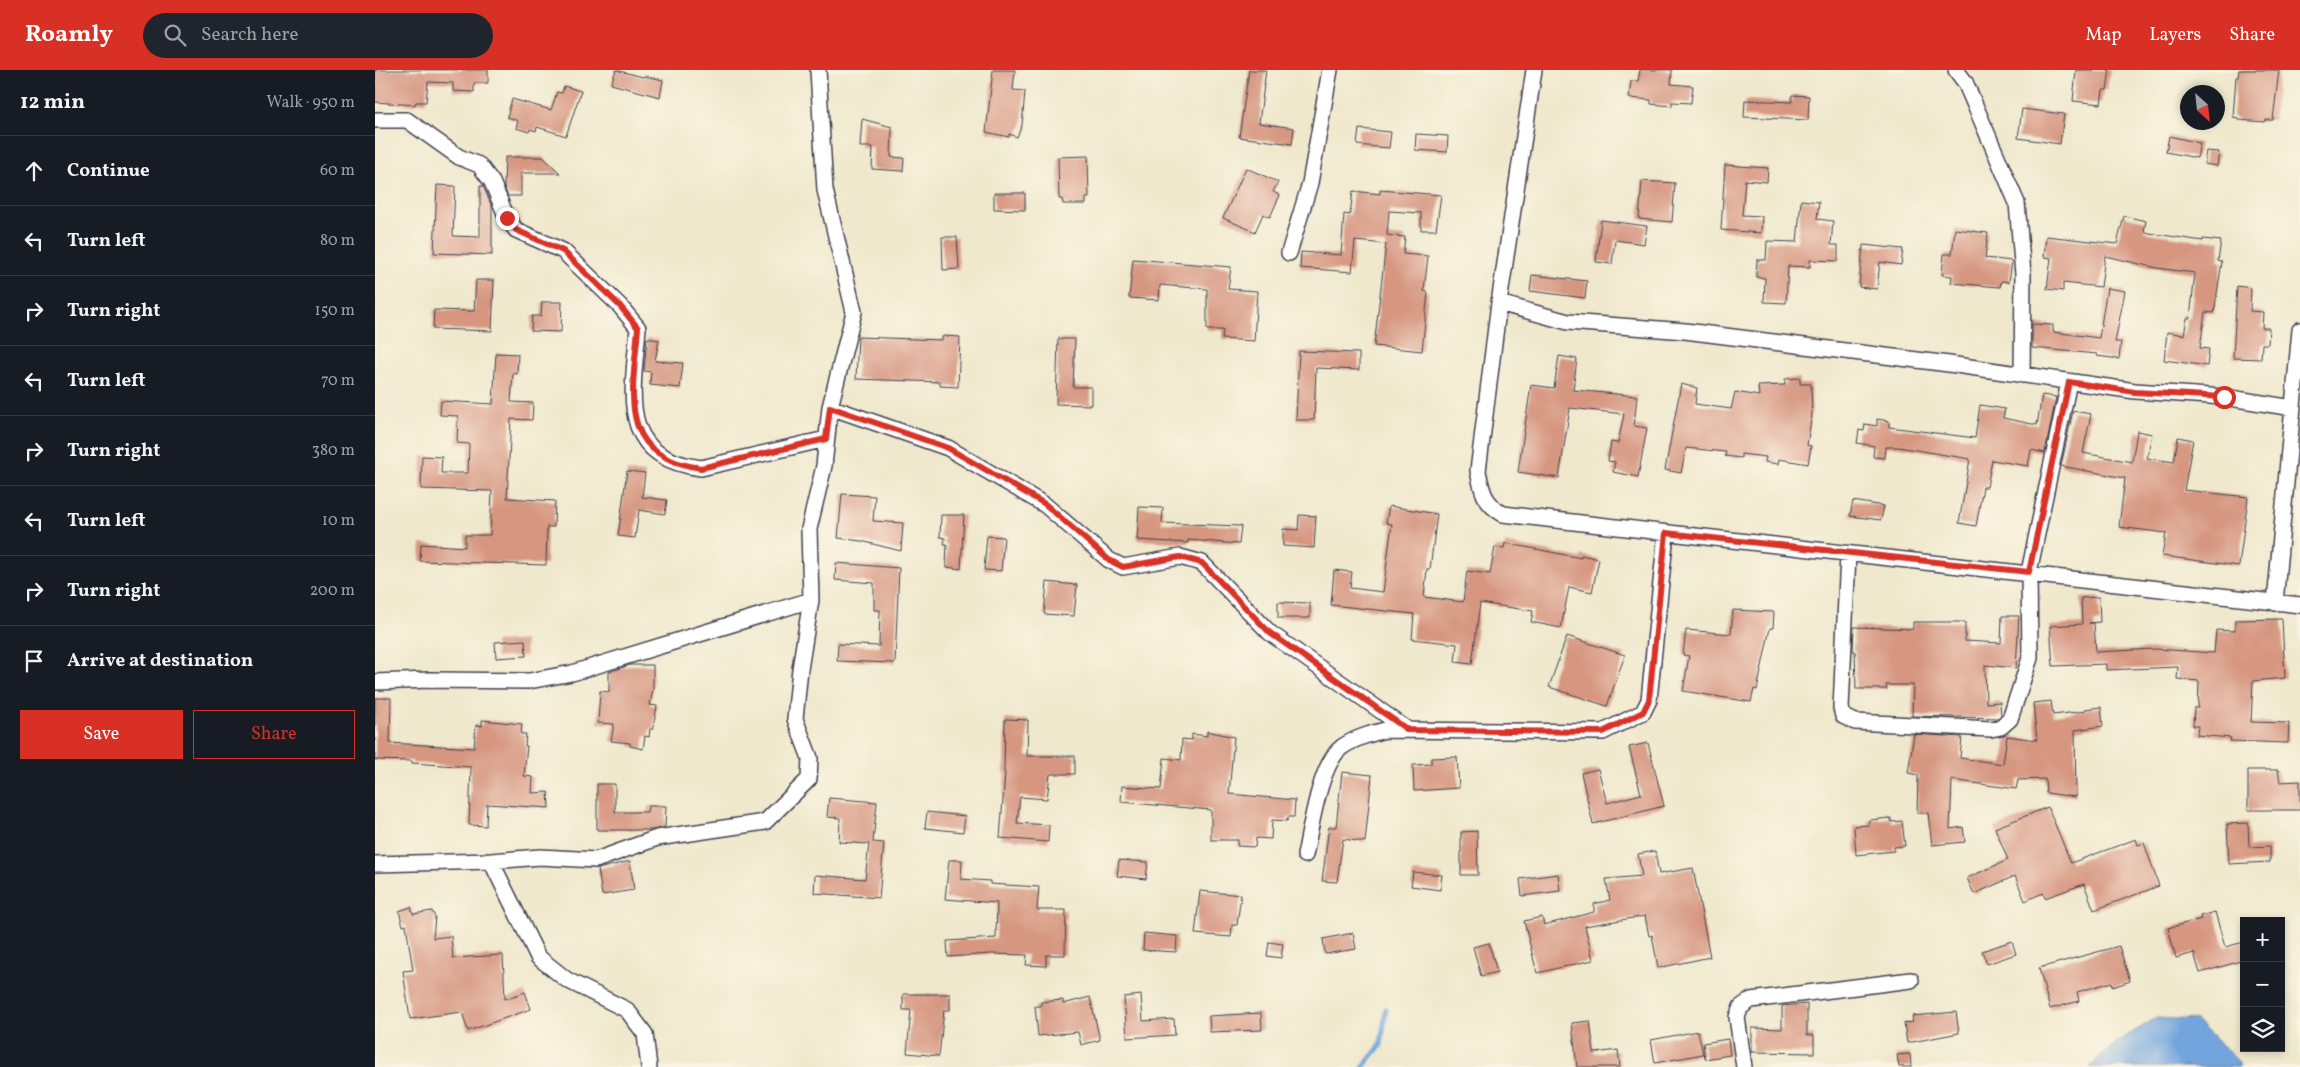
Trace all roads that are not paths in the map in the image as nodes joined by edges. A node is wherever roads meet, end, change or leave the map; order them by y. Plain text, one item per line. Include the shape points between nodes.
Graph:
1 (818, 70) edge
2 (1330, 70) edge
3 (1534, 70) edge
4 (1956, 70) edge
5 (375, 120) edge
6 (1289, 253) dead end
7 (1499, 303) junction
8 (2300, 330) edge
9 (2022, 375) junction
10 (2069, 382) junction
11 (830, 407) junction
12 (2293, 408) junction
13 (826, 439) junction
14 (2293, 486) edge
15 (1666, 533) junction
16 (1848, 554) junction
17 (2029, 572) junction
18 (811, 600) junction
19 (2275, 603) junction
20 (2300, 605) edge
21 (375, 682) edge
22 (1408, 730) junction
23 (1305, 855) dead end
24 (491, 861) junction
25 (375, 864) edge
26 (1911, 980) dead end
27 (649, 1067) edge
28 (1744, 1067) edge

1 - 11 street via 825,190 854,312
2 - 6 street via 1310,183
3 - 7 street
4 - 9 street via 1965,82 2017,203 2023,282
5 - 13 street via 407,120 459,157 479,165 492,182 507,218 516,230 563,251 620,306 638,328 633,385 637,427 645,443 664,458 701,468
7 - 9 street via 1568,322 1685,331
7 - 15 street via 1478,471 1481,487 1491,507 1503,514
8 - 12 street
9 - 10 street
10 - 12 street via 2135,392 2224,397
10 - 17 street
11 - 13 street
11 - 22 street via 948,448 1045,504 1109,560 1123,567 1180,557 1202,563 1270,633
12 - 14 street
13 - 18 street via 809,529
14 - 19 street
15 - 16 street
15 - 22 street via 1649,700 1643,712 1603,732
16 - 17 street
16 - 17 street via 1841,708 1843,716 1855,722 2001,727 2010,719 2030,658
17 - 19 street
18 - 21 street via 563,675 529,681
18 - 24 street via 795,719 810,758 809,779 765,822 657,838 596,860 540,857
19 - 20 street
22 - 23 street via 1385,730 1340,748 1325,770
24 - 25 street
24 - 27 street via 538,957 567,980 627,1010 645,1034
26 - 28 street via 1751,1000 1741,1007 1737,1017

